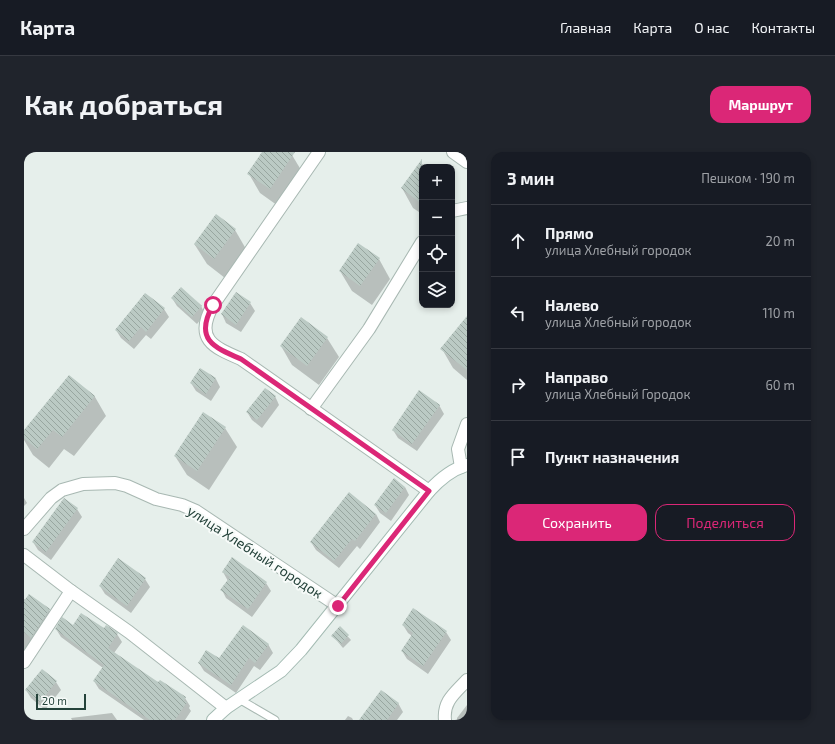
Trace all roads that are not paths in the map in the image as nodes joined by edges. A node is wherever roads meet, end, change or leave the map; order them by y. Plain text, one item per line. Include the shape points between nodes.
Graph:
1 (319, 152) edge
2 (453, 152) edge
3 (467, 162) edge
4 (467, 208) edge
5 (455, 210) edge
6 (419, 247) edge
7 (311, 409) junction
8 (467, 424) edge
9 (464, 466) edge
10 (429, 491) junction
11 (24, 529) edge
12 (24, 555) edge
13 (71, 591) junction
14 (338, 606) junction
15 (24, 662) edge
16 (467, 680) edge
17 (239, 699) junction
18 (226, 708) junction
19 (213, 720) edge
20 (275, 720) edge
21 (445, 720) edge

1 - 7 street via 213,305 206,322 209,342 219,350 241,359
2 - 3 street
4 - 5 street
6 - 7 street via 370,329
7 - 10 street
8 - 9 street via 458,449
9 - 10 street, улица Хлебный городок via 448,474
10 - 14 street, улица Хлебный городок
11 - 14 street, улица Хлебный городок via 51,498 62,490 83,484 115,483 196,511
12 - 13 street
13 - 15 street
13 - 18 street via 129,632
14 - 17 street, улица Хлебный городок via 281,671
16 - 21 street via 446,704
17 - 18 street, улица Хлебный городок
17 - 20 lane
18 - 19 street, улица Хлебный городок

